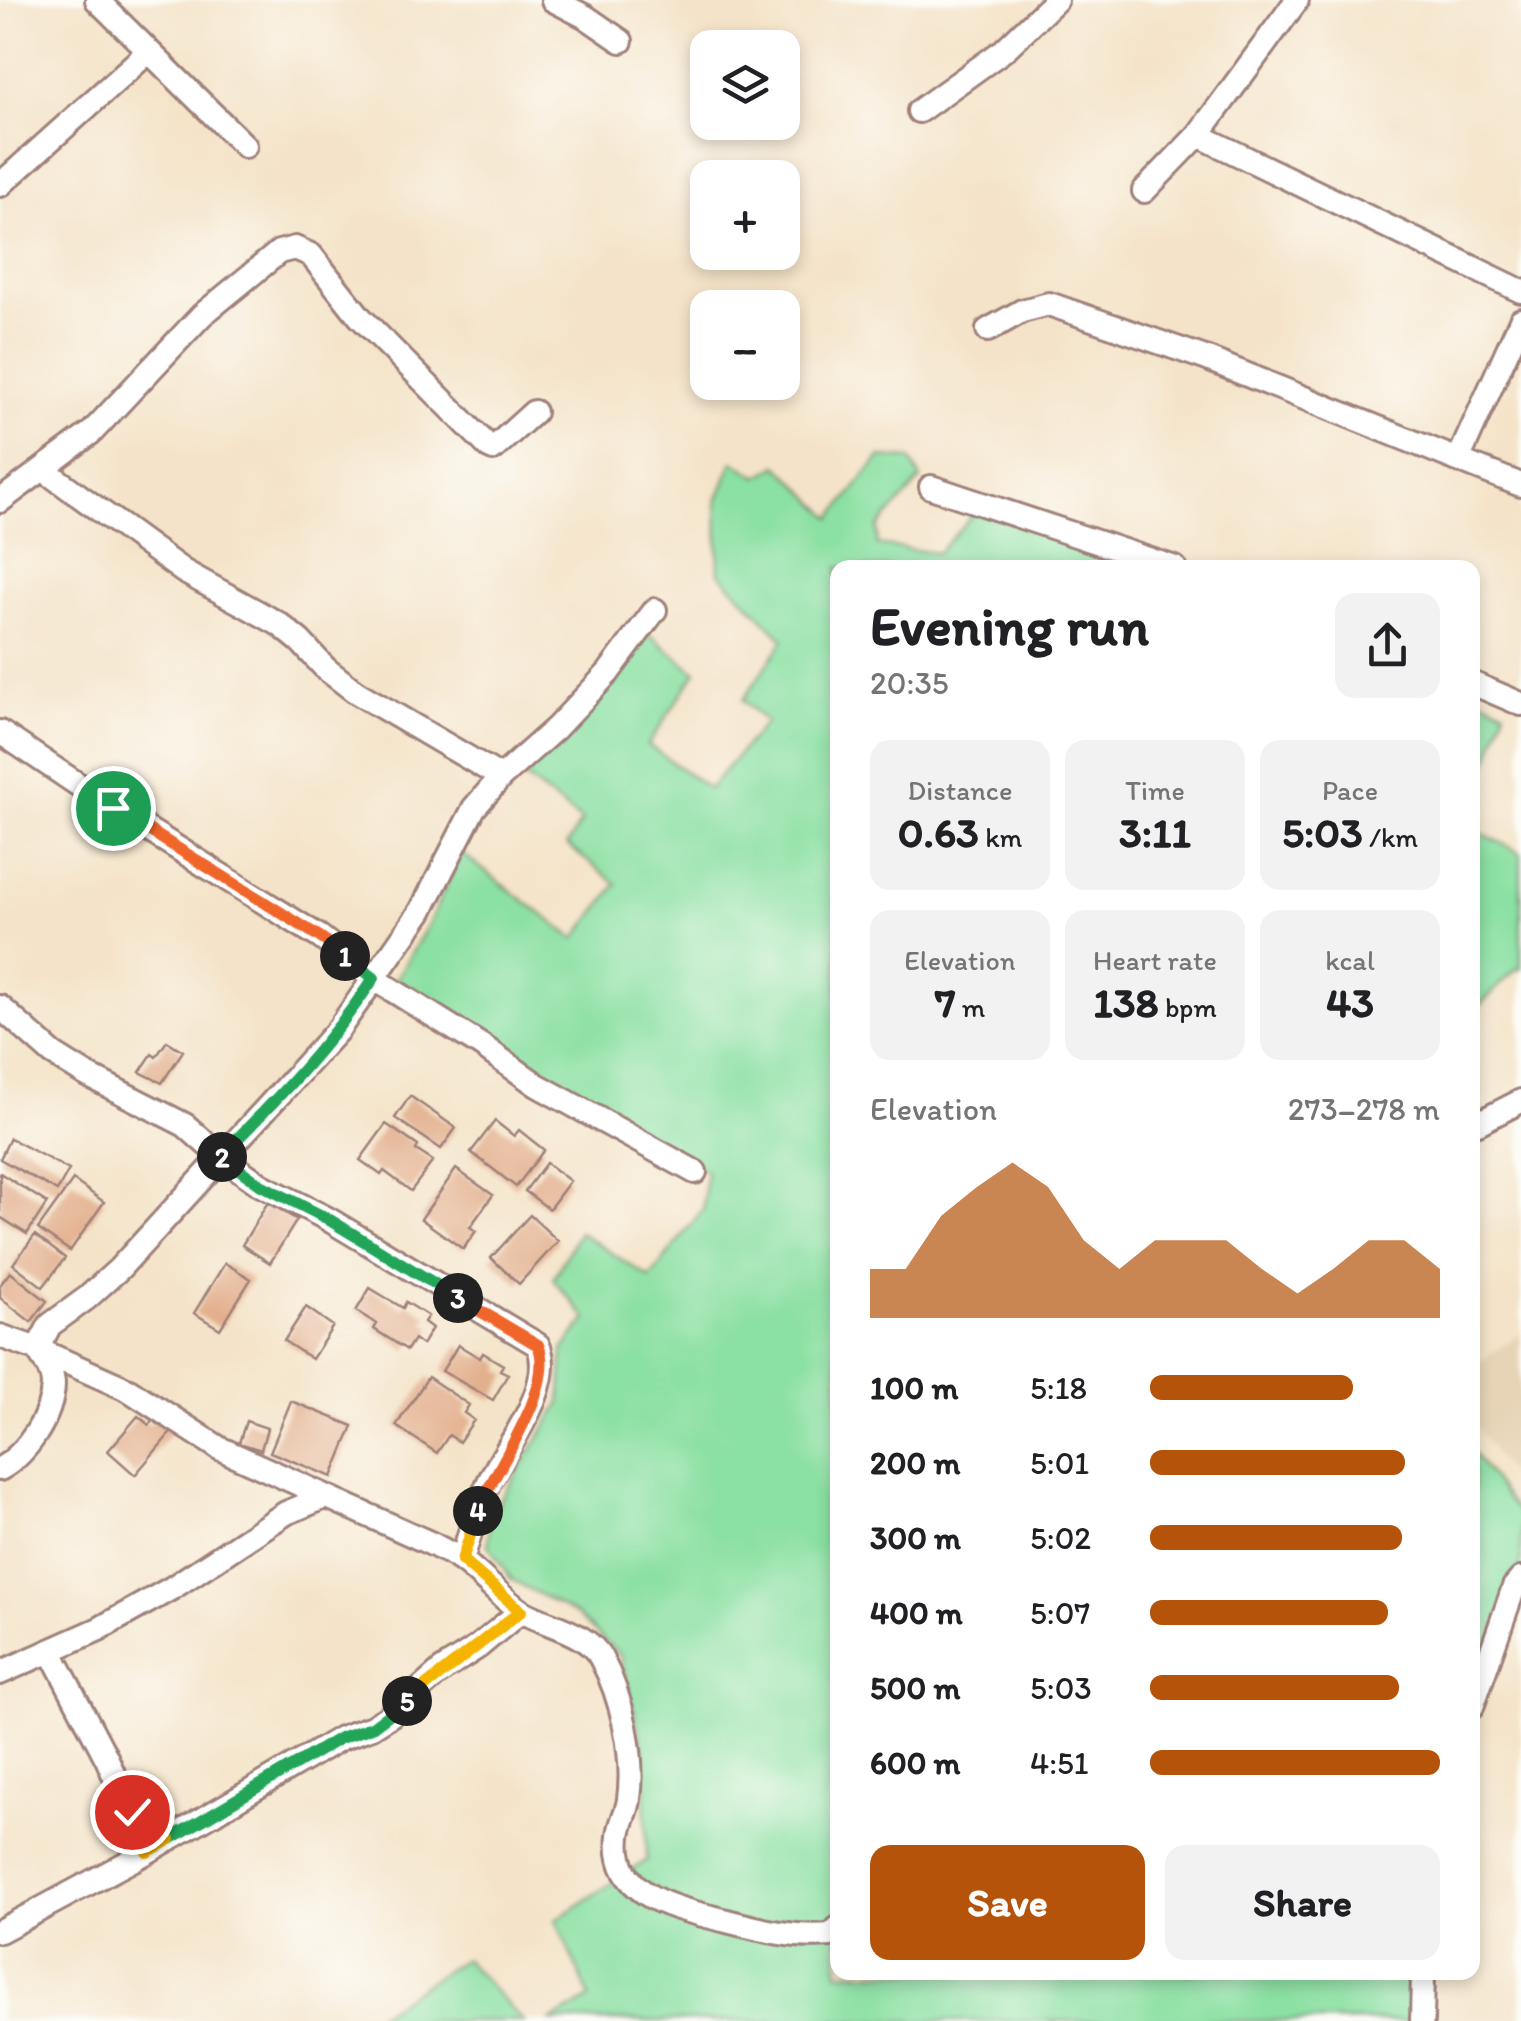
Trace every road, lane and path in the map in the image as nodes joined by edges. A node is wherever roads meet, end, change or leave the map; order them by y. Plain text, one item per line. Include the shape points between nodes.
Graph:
1 (98, 0) edge
2 (553, 0) edge
3 (1056, 0) edge
4 (1296, 0) edge
5 (621, 41) dead end
6 (148, 52) junction
7 (919, 111) dead end
8 (1198, 134) junction
9 (245, 146) dead end
10 (0, 186) edge
11 (1144, 191) dead end
12 (1521, 291) edge
13 (1521, 320) edge
14 (988, 330) dead end
15 (534, 412) dead end
16 (1458, 460) junction
17 (44, 470) junction
18 (1521, 485) edge
19 (931, 487) dead end
20 (0, 501) edge
21 (1151, 560) edge
22 (655, 610) dead end
23 (1480, 686) edge
24 (1521, 704) edge
25 (0, 732) edge
26 (501, 777) junction
27 (374, 978) junction
28 (0, 1006) edge
29 (1521, 1100) edge
30 (1480, 1122) edge
31 (220, 1156) junction
32 (694, 1172) dead end
33 (0, 1336) edge
34 (37, 1349) junction
35 (0, 1469) edge
36 (288, 1480) junction
37 (325, 1496) junction
38 (286, 1512) junction
39 (462, 1560) junction
40 (1521, 1579) edge
41 (521, 1611) junction
42 (51, 1652) junction
43 (0, 1673) edge
44 (1480, 1684) edge
45 (147, 1852) junction
46 (0, 1932) edge
47 (830, 1935) edge
48 (1424, 1980) edge
49 (1422, 2021) edge

1 - 6 street
2 - 5 street
3 - 7 street via 1004,50
4 - 8 street
6 - 9 street
6 - 10 street
8 - 11 street
8 - 12 street
13 - 16 street
14 - 16 street via 1022,310 1049,304 1205,358
15 - 17 street via 500,446 489,447 360,317 311,256 295,248 279,252 202,315 92,432
16 - 18 street
17 - 20 street
17 - 26 street via 182,571 279,624 356,692
19 - 21 street
22 - 26 street via 608,673
23 - 24 street
25 - 27 street
26 - 27 street via 474,808 421,911
27 - 31 street via 300,1074
27 - 32 street via 537,1085
28 - 31 street via 53,1054 185,1125
29 - 30 street
31 - 34 street via 119,1268 50,1325
31 - 39 street via 538,1345 543,1375 488,1483
33 - 34 street
34 - 35 street via 53,1385 29,1446
34 - 36 street via 129,1390 219,1448
36 - 37 street
36 - 38 street
37 - 38 street
37 - 39 street
38 - 42 street via 172,1588
39 - 41 street
40 - 44 street
41 - 45 street via 372,1727 340,1738
41 - 47 street via 586,1642 614,1688 630,1754 630,1800 619,1849 633,1886 668,1904 776,1934
42 - 43 street
42 - 45 street
45 - 46 street
48 - 49 street

